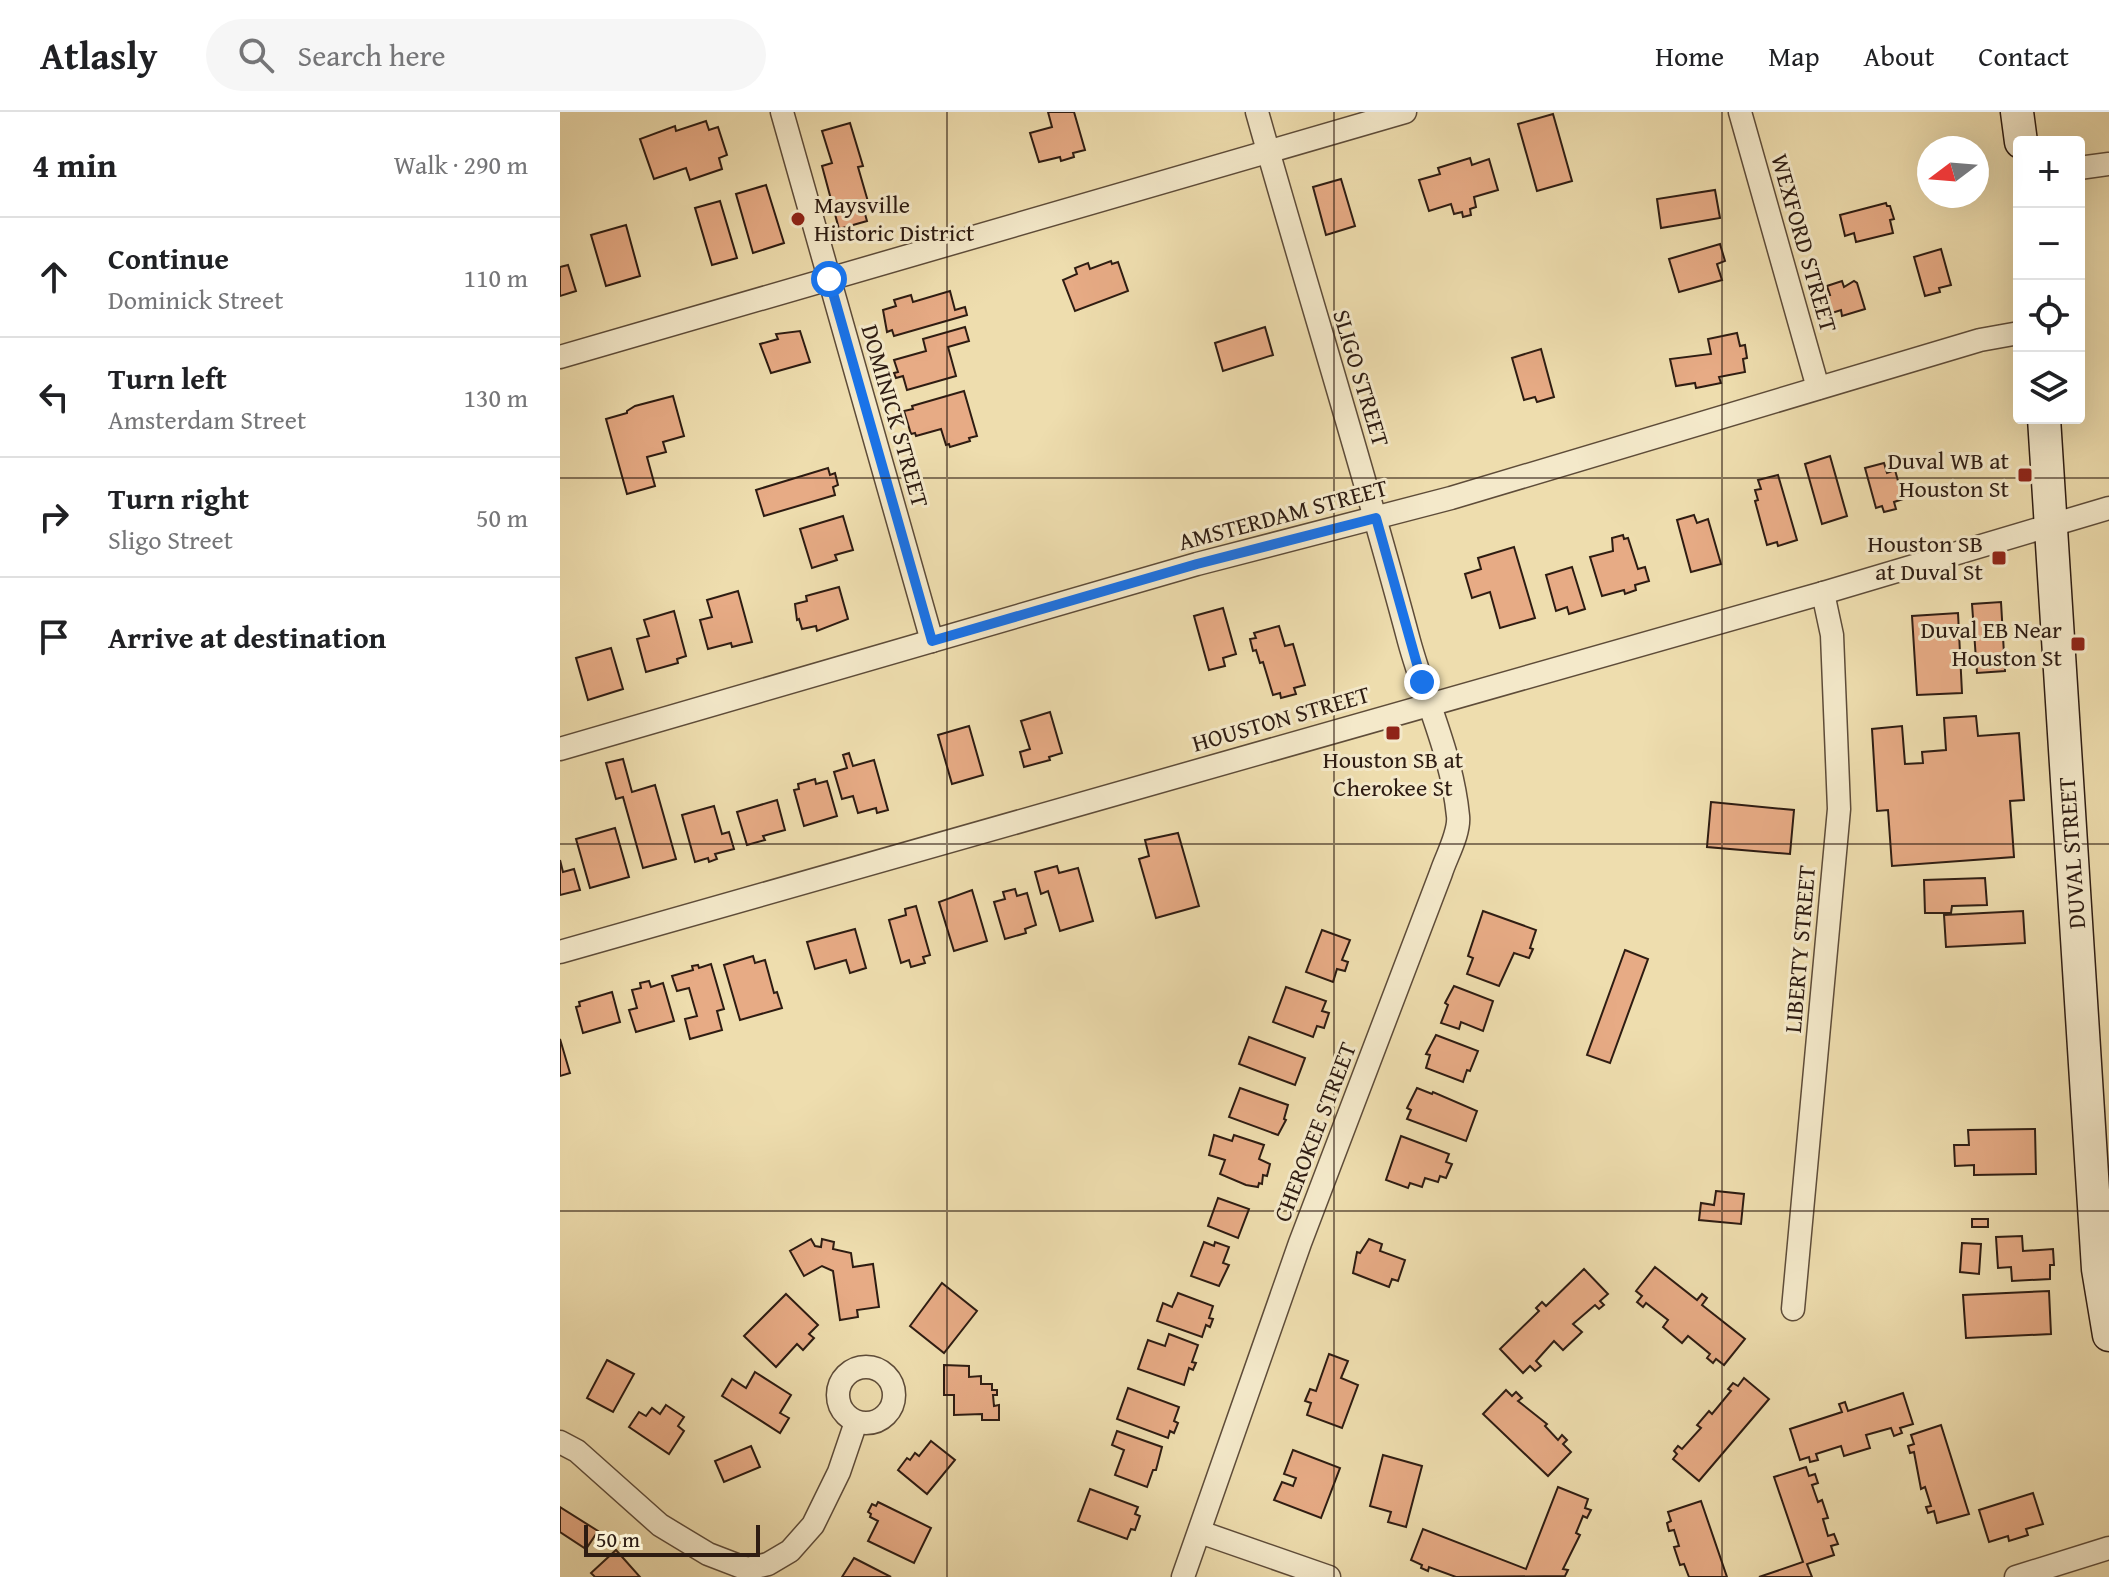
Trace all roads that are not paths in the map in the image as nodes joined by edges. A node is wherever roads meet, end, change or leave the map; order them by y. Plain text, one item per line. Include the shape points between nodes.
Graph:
1 (782, 112) edge
2 (1257, 112) edge
3 (1405, 112) edge
4 (1740, 112) edge
5 (2017, 112) edge
6 (2020, 136) edge
7 (1268, 152) junction
8 (2109, 164) edge
9 (2085, 167) edge
10 (829, 279) junction
11 (2013, 334) edge
12 (560, 357) edge
13 (1818, 388) junction
14 (2044, 424) edge
15 (2109, 508) edge
16 (1376, 518) junction
17 (2051, 525) junction
18 (1823, 593) junction
19 (932, 641) junction
20 (1431, 703) junction
21 (560, 749) edge
22 (560, 952) edge
23 (1793, 1309) dead end
24 (2109, 1335) edge
25 (856, 1422) dead end
26 (560, 1442) edge
27 (1200, 1532) junction
28 (2109, 1548) edge
29 (1183, 1577) edge
30 (1329, 1577) edge
31 (2016, 1577) edge

1 - 10 street, DOMINICK STREET
2 - 7 street, SLIGO STREET
3 - 7 street
4 - 13 street, WEXFORD STREET
5 - 6 street
7 - 10 street
7 - 16 street, SLIGO STREET
8 - 9 street
10 - 12 street
10 - 19 street, DOMINICK STREET
11 - 13 street, AMSTERDAM STREET
13 - 16 street, AMSTERDAM STREET
14 - 17 street, DUVAL STREET
15 - 17 street, HOUSTON STREET
16 - 19 street, AMSTERDAM STREET
16 - 20 street, SLIGO STREET via 1418,674
17 - 18 street, HOUSTON STREET
17 - 24 street, DUVAL STREET via 2098,1269
18 - 20 street, HOUSTON STREET
18 - 23 street, LIBERTY STREET via 1832,635 1839,809
19 - 21 street, AMSTERDAM STREET
20 - 22 street, HOUSTON STREET
20 - 27 street, CHEROKEE STREET via 1459,820 1300,1243
25 - 26 street via 813,1525 790,1551 747,1569 708,1554 660,1525 600,1470
27 - 29 street, CHEROKEE STREET
27 - 30 street
28 - 31 street

